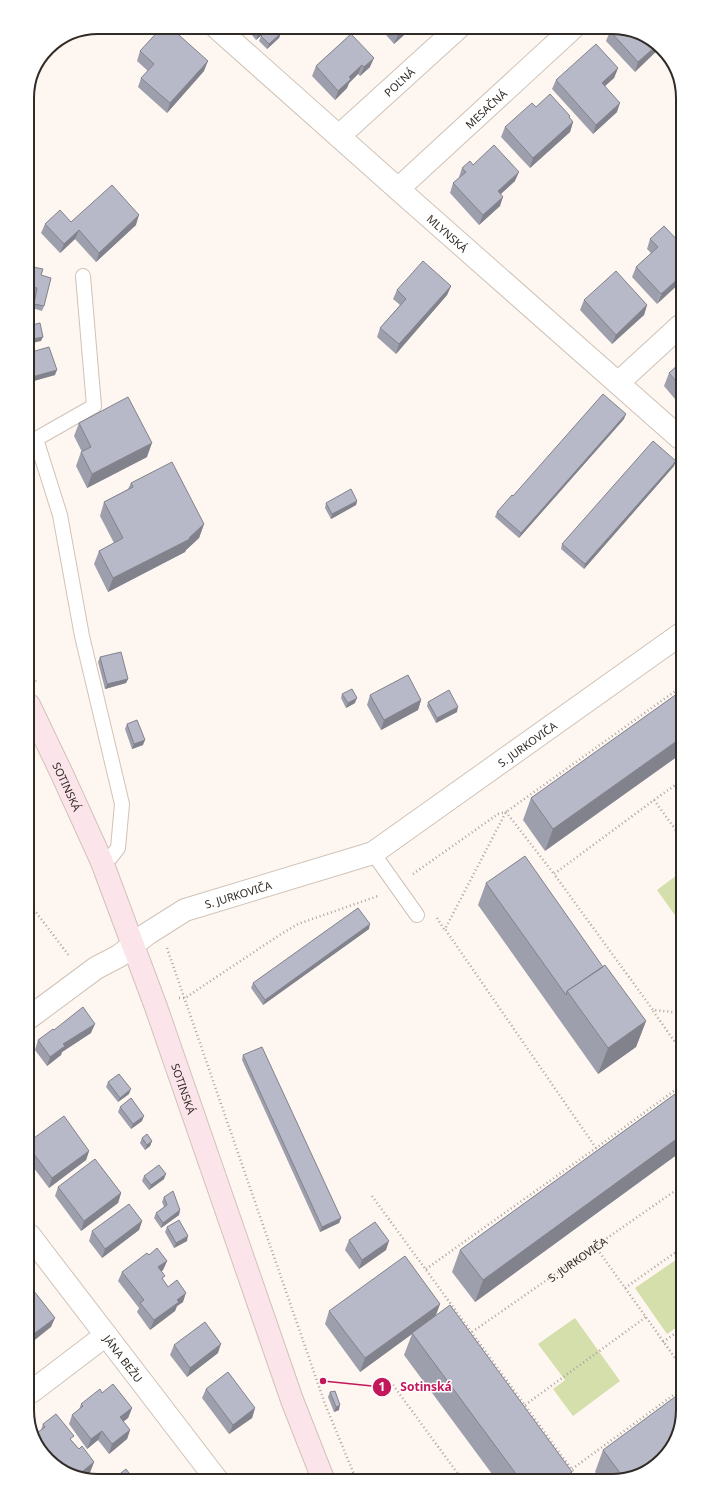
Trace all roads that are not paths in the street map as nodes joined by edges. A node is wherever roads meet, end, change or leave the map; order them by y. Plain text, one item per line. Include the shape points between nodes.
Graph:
1 (224, 34) edge
2 (451, 34) edge
3 (566, 34) edge
4 (339, 136) junction
5 (398, 189) junction
6 (83, 276) dead end
7 (676, 330) edge
8 (618, 383) junction
9 (676, 434) edge
10 (676, 638) edge
11 (34, 715) edge
12 (373, 853) junction
13 (102, 862) junction
14 (417, 915) dead end
15 (133, 945) junction
16 (34, 1014) edge
17 (34, 1241) edge
18 (106, 1335) junction
19 (34, 1390) edge
20 (212, 1474) edge
21 (321, 1474) edge

1 - 4 street, MLYNSKÁ
2 - 4 street, POĽNÁ
3 - 5 street, MESAČNÁ
4 - 5 street, MLYNSKÁ
5 - 8 street, MLYNSKÁ
6 - 13 lane via 94,406 36,439 60,515 82,636 122,804 118,848 111,857
7 - 8 street
8 - 9 street, MLYNSKÁ
10 - 12 street, S. JURKOVIČA
11 - 13 main road, SOTINSKÁ
12 - 14 lane
12 - 15 street, S. JURKOVIČA via 185,910 156,927
13 - 15 main road, SOTINSKÁ
15 - 16 street, S. JURKOVIČA via 96,968
15 - 21 main road, SOTINSKÁ via 292,1400
17 - 18 street, JÁNA BEŽU
18 - 19 street
18 - 20 street, JÁNA BEŽU

